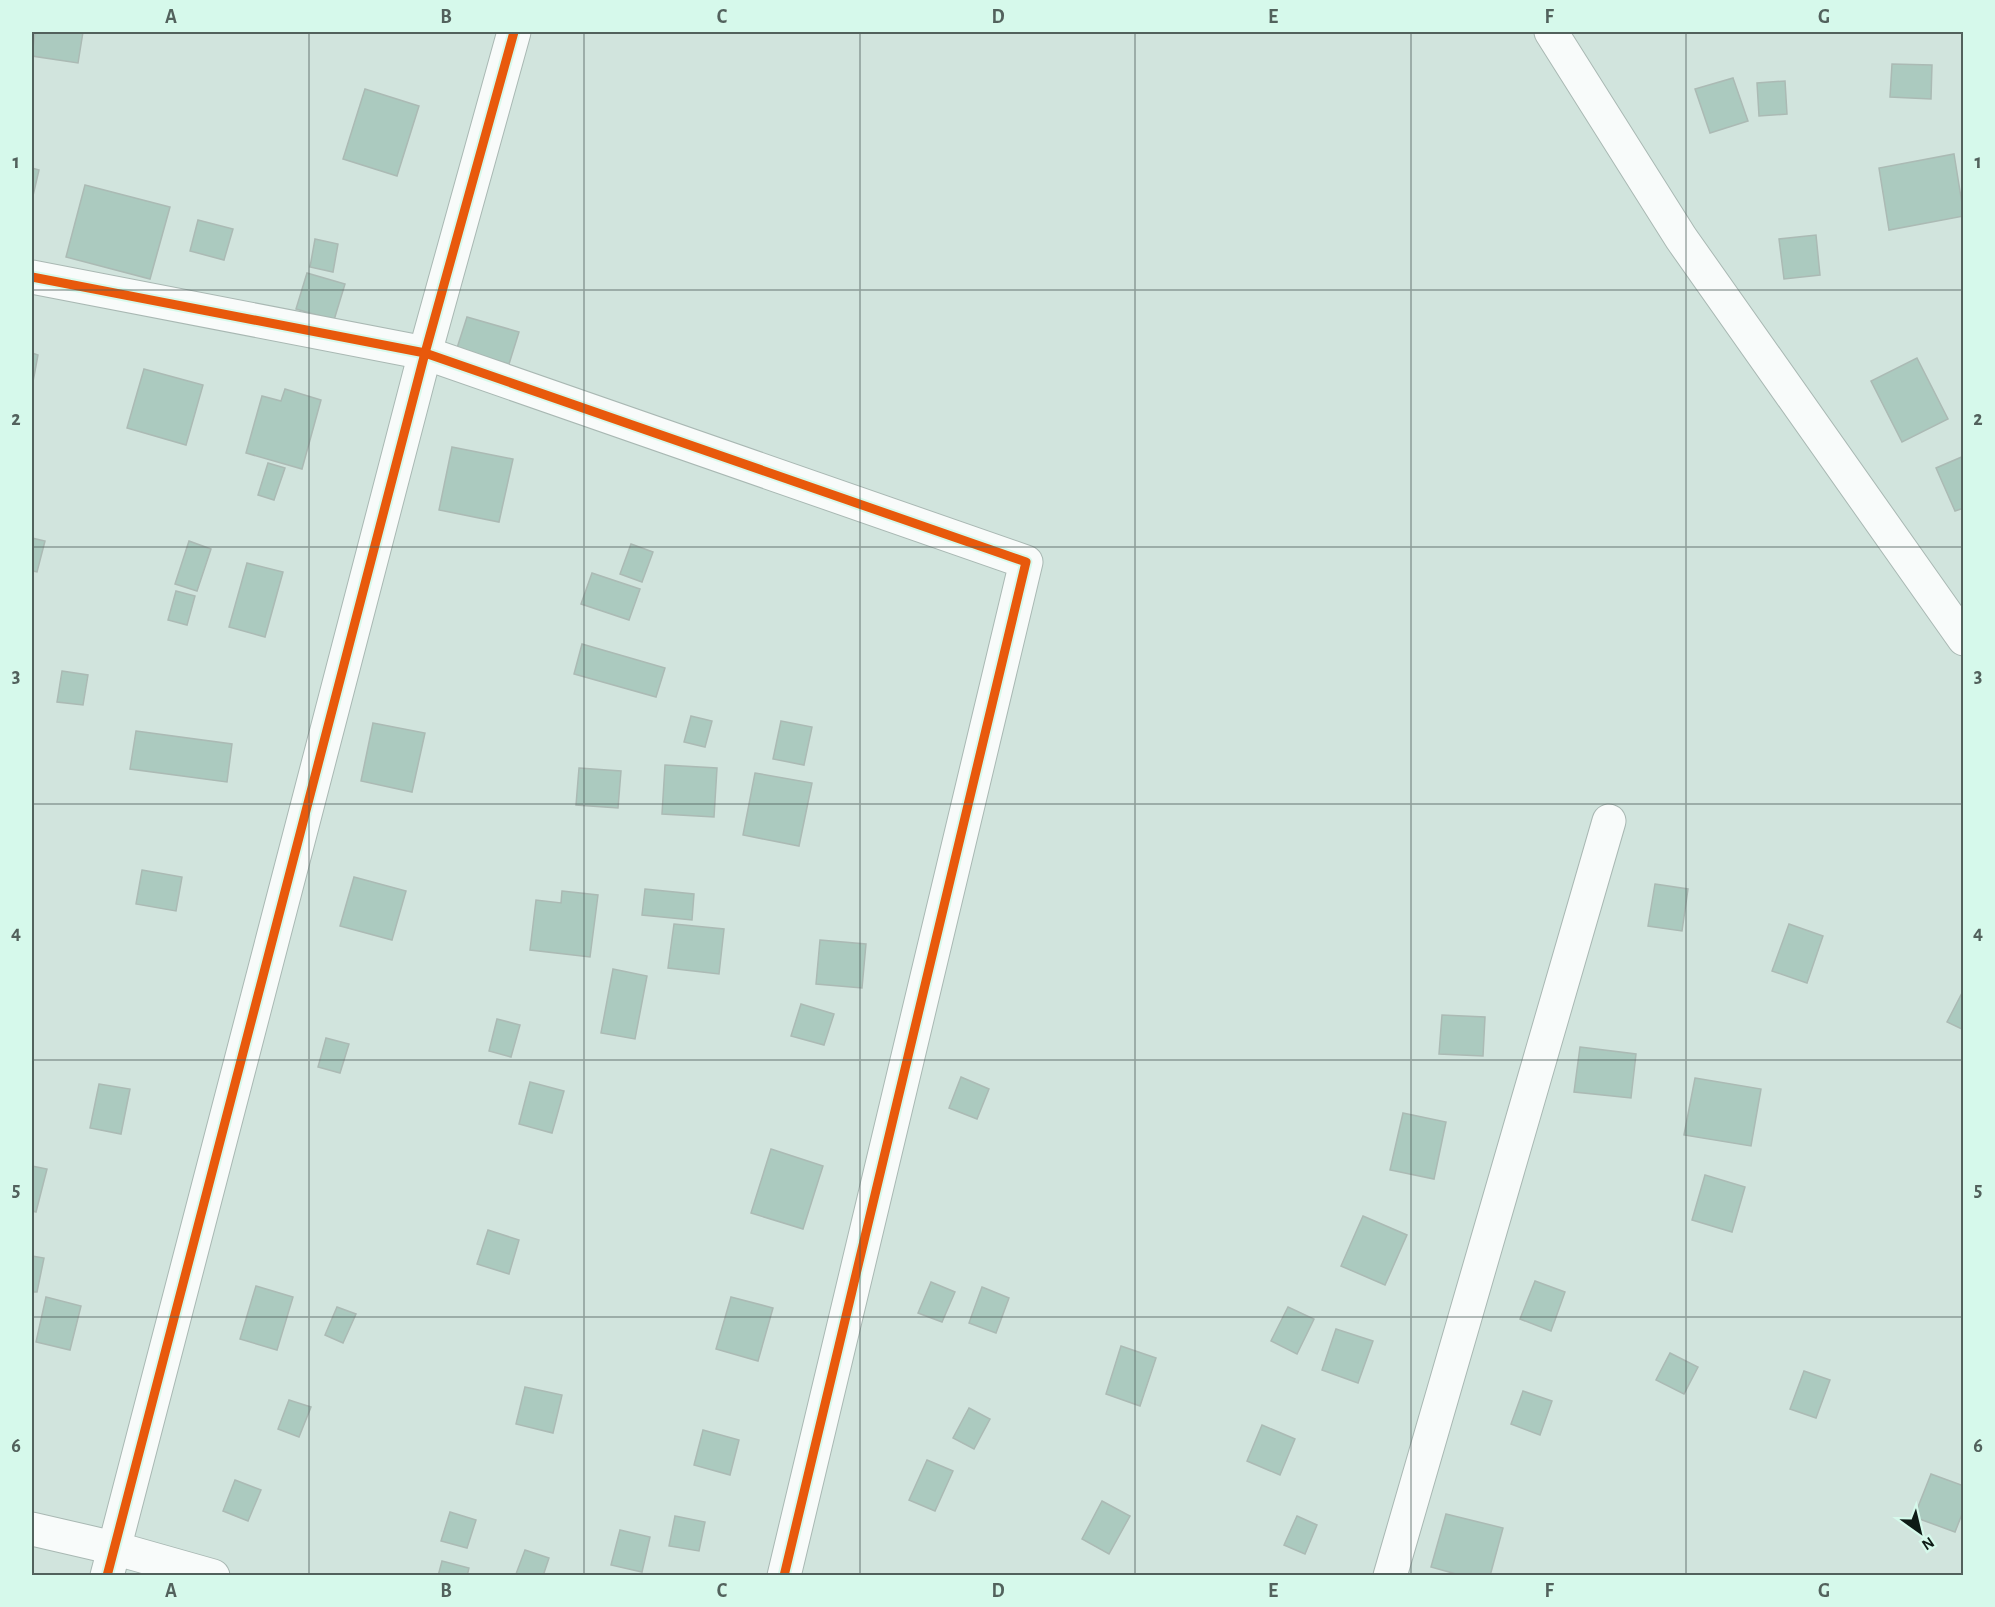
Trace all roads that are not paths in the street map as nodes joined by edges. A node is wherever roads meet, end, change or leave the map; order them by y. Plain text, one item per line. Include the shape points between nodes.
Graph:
1 (514, 32) edge
2 (1551, 32) edge
3 (32, 276) edge
4 (425, 353) junction
5 (1964, 639) edge
6 (1609, 821) dead end
7 (32, 1529) edge
8 (111, 1562) edge
9 (213, 1575) edge
10 (784, 1575) edge
11 (1390, 1575) edge

1 - 4 street
2 - 5 street via 1681,238
3 - 4 street
4 - 8 street
4 - 10 street via 1026,562
6 - 11 street
7 - 8 street
8 - 9 street

